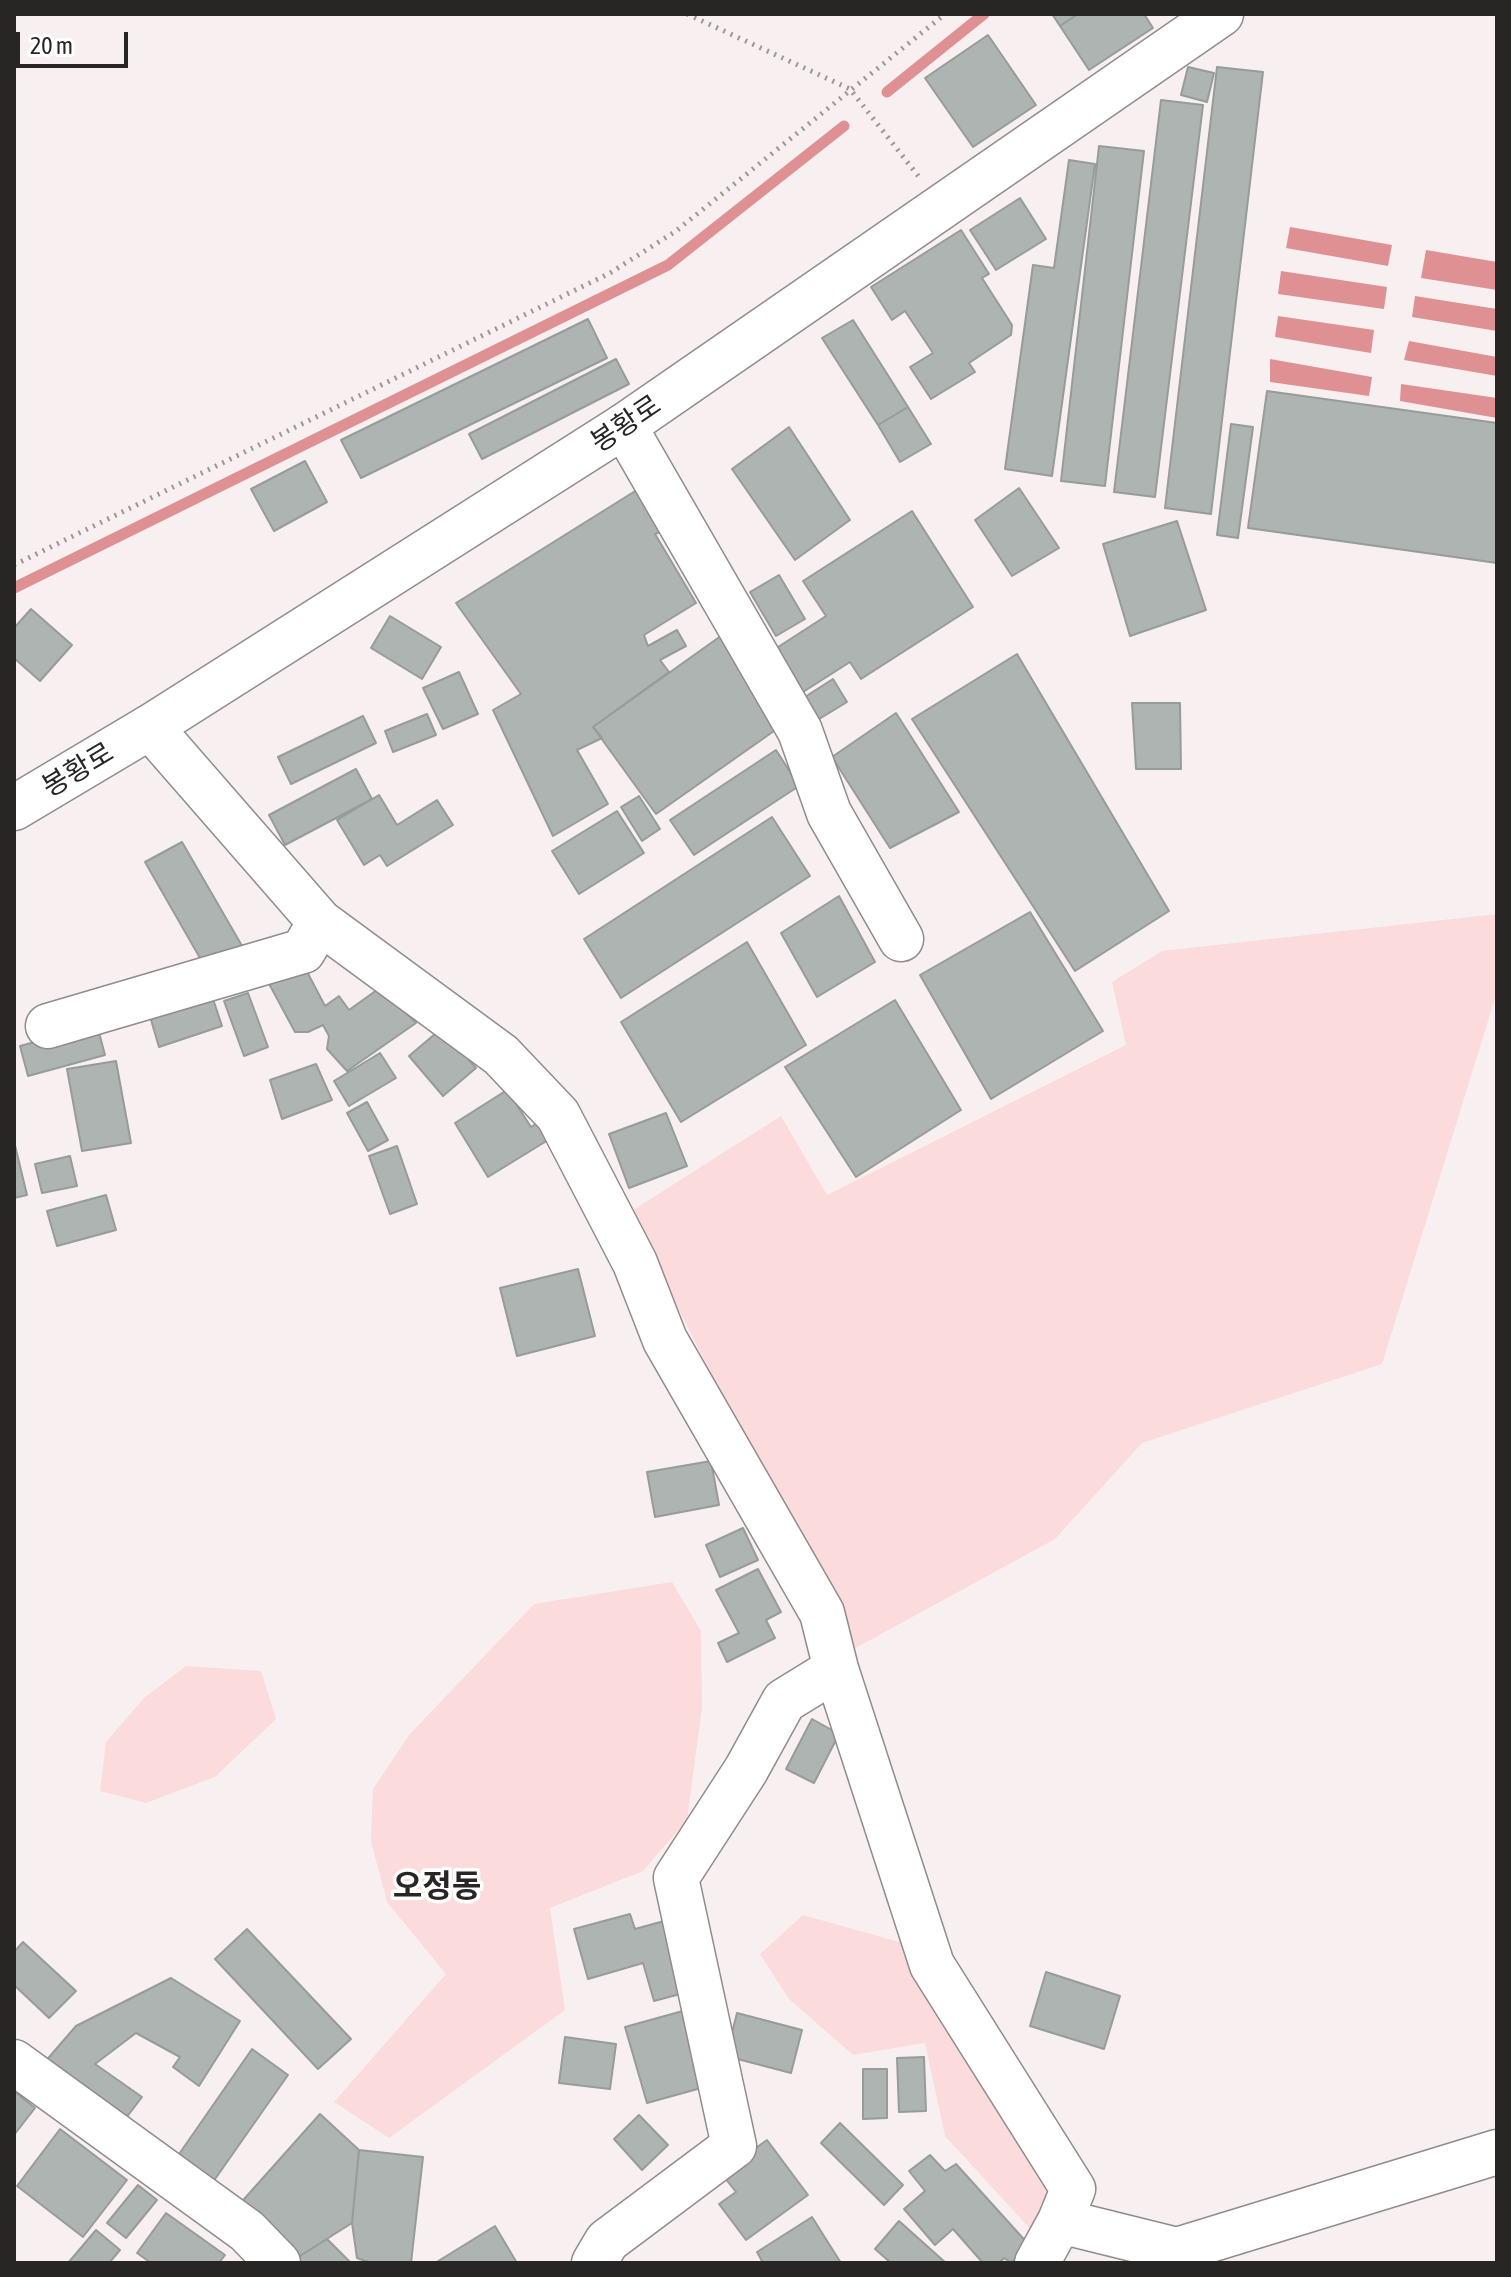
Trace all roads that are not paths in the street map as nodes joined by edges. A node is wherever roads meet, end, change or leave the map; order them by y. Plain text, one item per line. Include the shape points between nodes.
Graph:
1 (1221, 14) edge
2 (624, 426) junction
3 (150, 727) junction
4 (14, 808) edge
5 (320, 922) junction
6 (901, 939) dead end
7 (48, 1026) dead end
8 (836, 1669) junction
9 (14, 2062) edge
10 (1497, 2152) edge
11 (1060, 2221) junction
12 (278, 2263) edge
13 (594, 2263) edge
14 (1037, 2263) edge

1 - 2 street, 봉황로
2 - 3 street, 봉황로
2 - 6 street via 800,731 829,813
3 - 4 street, 봉황로
3 - 5 street
5 - 7 street via 303,951
5 - 8 street via 501,1055 558,1115 635,1263 665,1340 822,1613
8 - 11 street via 932,1965 1073,2189
8 - 13 street via 784,1701 676,1878 734,2146 607,2241
9 - 12 street via 247,2231
10 - 11 street via 1177,2250
11 - 14 street

